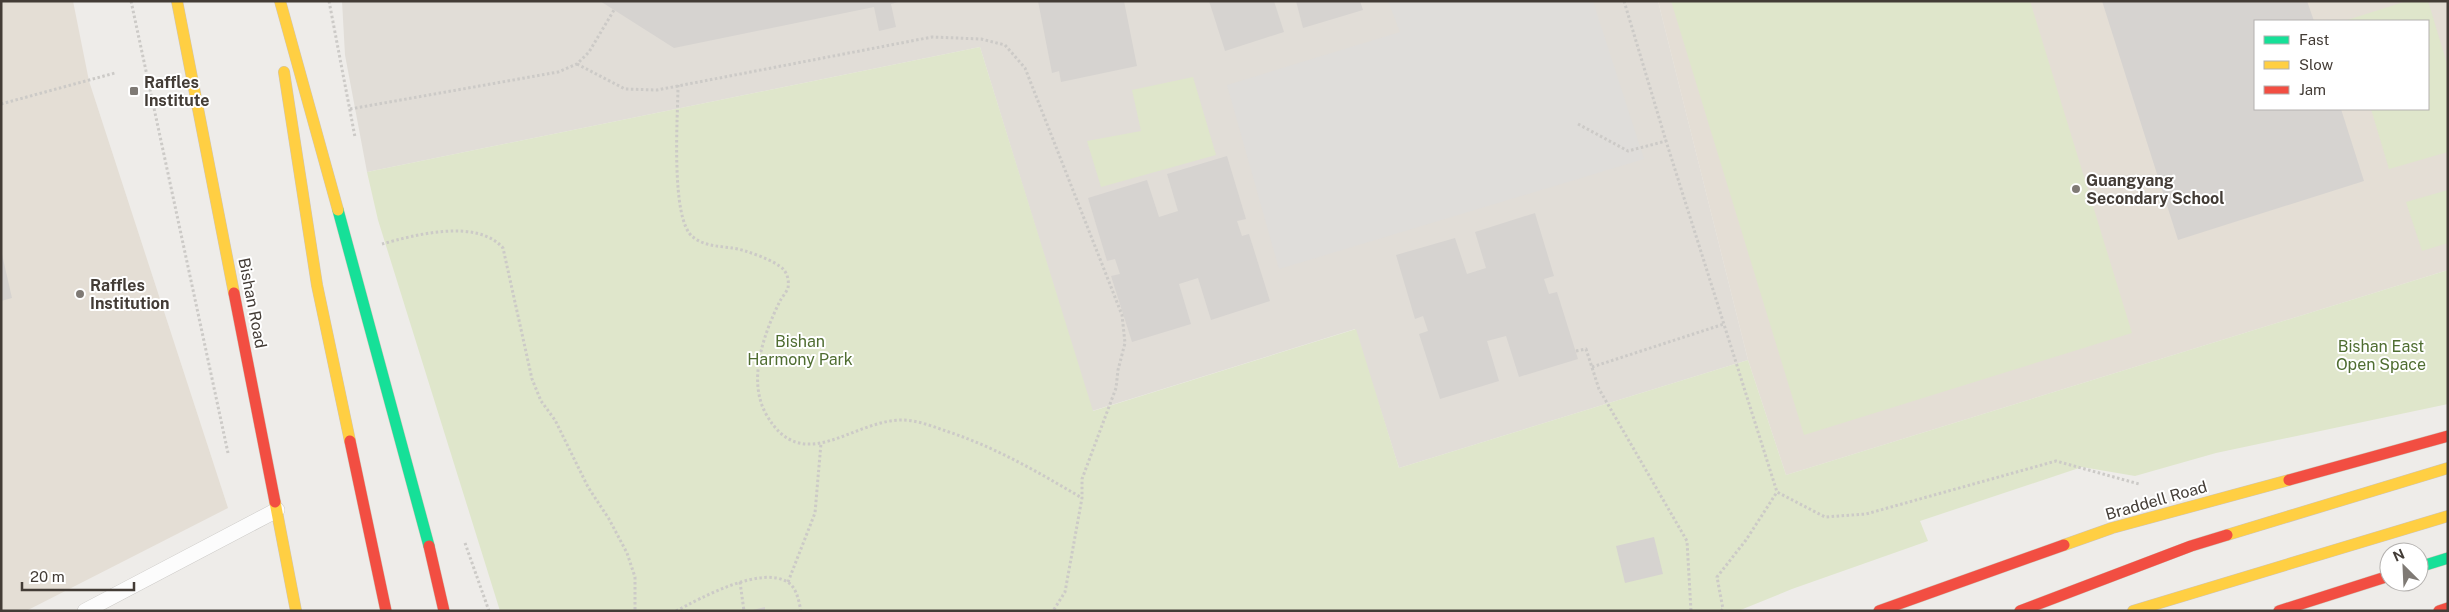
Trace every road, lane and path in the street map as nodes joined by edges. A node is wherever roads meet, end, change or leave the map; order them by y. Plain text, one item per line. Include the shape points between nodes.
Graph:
1 (131, 1) edge
2 (177, 1) edge
3 (273, 1) edge
4 (280, 1) edge
5 (1624, 1) edge
6 (614, 10) dead end
7 (279, 40) dead end
8 (282, 60) dead end
9 (577, 64) junction
10 (115, 73) dead end
11 (678, 85) junction
12 (1, 104) edge
13 (350, 109) dead end
14 (1578, 124) dead end
15 (1666, 140) junction
16 (376, 246) dead end
17 (1724, 324) junction
18 (1576, 351) dead end
19 (1592, 367) junction
20 (2448, 436) edge
21 (821, 443) junction
22 (230, 458) dead end
23 (2448, 468) edge
24 (2147, 482) dead end
25 (1777, 492) junction
26 (1082, 498) junction
27 (276, 510) junction
28 (2448, 516) edge
29 (2448, 558) edge
30 (2429, 564) edge
31 (2379, 579) edge
32 (740, 582) junction
33 (788, 582) junction
34 (2448, 608) edge
35 (85, 611) edge
36 (296, 611) edge
37 (386, 611) edge
38 (444, 611) edge
39 (635, 611) edge
40 (676, 611) edge
41 (744, 611) edge
42 (801, 611) edge
43 (1053, 611) edge
44 (1691, 611) edge
45 (1721, 611) edge
46 (1879, 611) edge
47 (2020, 611) edge
48 (2133, 611) edge
49 (2279, 611) edge
50 (2439, 611) edge

1 - 22 path
2 - 27 main road, Bishan Road
3 - 7 main road
4 - 38 main road via 423,518
5 - 15 path
6 - 9 path
8 - 37 main road via 317,285
9 - 11 path via 625,88 657,90
9 - 13 path via 558,72
10 - 12 path
11 - 21 path via 678,195 682,222 691,236 709,245 738,248 783,269 788,289 780,301 758,364 759,397 766,414 787,440
11 - 26 path via 932,37 981,39 1005,45 1010,50 1025,68 1122,315 1125,343 1116,388 1082,479
14 - 15 path via 1628,152
15 - 17 path
16 - 39 path via 408,236 459,232 489,236 502,248 532,379 588,487 627,553 635,577
17 - 19 path
17 - 25 path
18 - 19 path via 1586,349
19 - 44 path via 1599,389 1687,541
20 - 46 main road, Braddell Road via 2112,528
21 - 26 path via 873,424 902,420 928,425 1014,458
21 - 33 path via 815,513
23 - 47 main road via 2191,546
24 - 25 path via 2137,484 2056,461 1866,514 1825,517
25 - 45 path via 1718,577
26 - 43 path via 1065,592
27 - 35 lane
27 - 36 main road, Bishan Road
28 - 48 main road
29 - 30 main road
31 - 49 main road
32 - 33 path via 761,578
32 - 40 path
32 - 41 path
33 - 42 path via 795,590
34 - 50 main road

